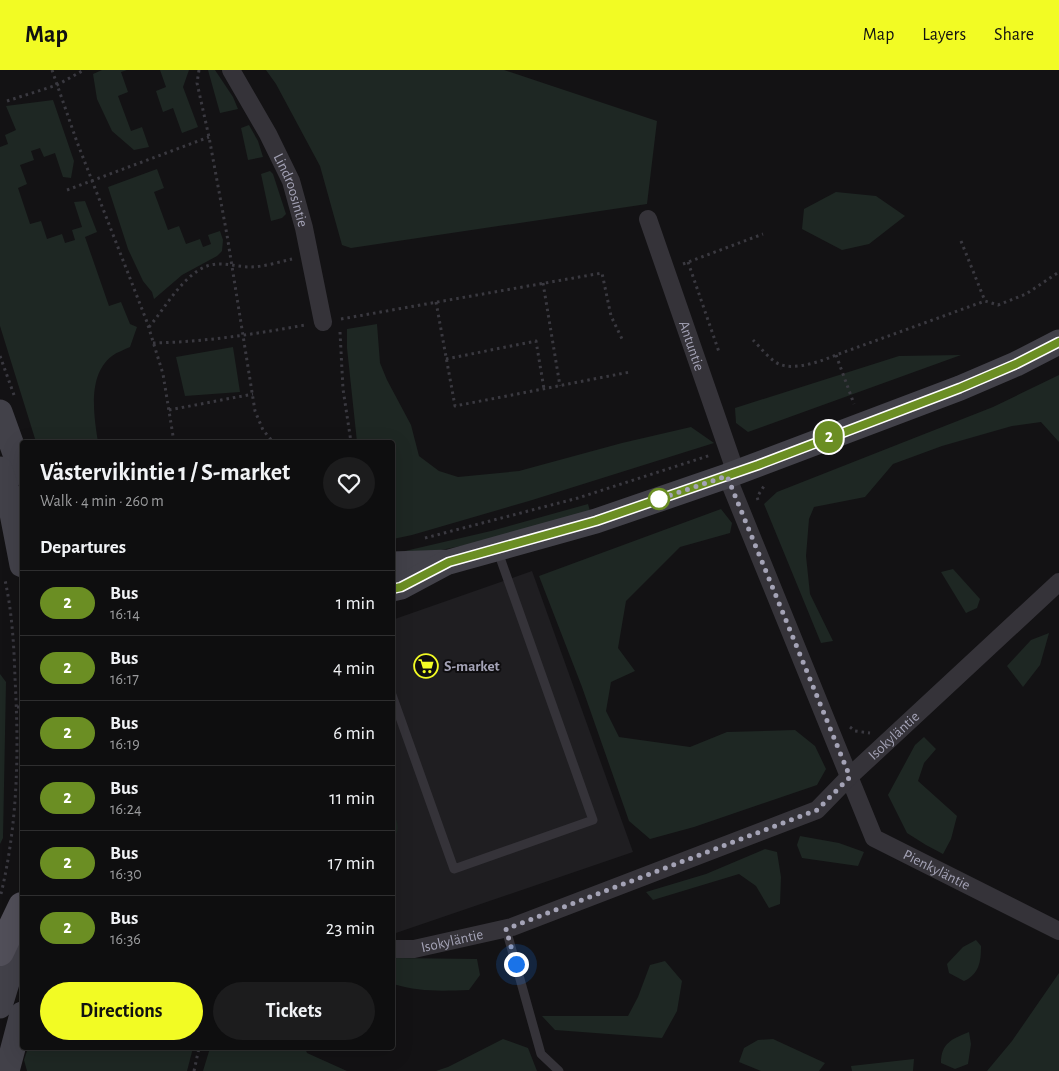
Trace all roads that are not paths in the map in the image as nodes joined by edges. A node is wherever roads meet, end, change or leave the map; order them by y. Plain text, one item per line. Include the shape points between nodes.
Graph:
1 (232, 70) edge
2 (648, 219) dead end
3 (331, 320) road end
4 (1059, 342) edge
5 (0, 412) edge
6 (20, 467) edge
7 (0, 468) edge
8 (731, 474) junction
9 (497, 549) junction
10 (449, 562) junction
11 (395, 564) edge
12 (13, 571) edge
13 (1059, 582) edge
14 (395, 588) edge
15 (395, 702) edge
16 (850, 777) junction
17 (20, 911) edge
18 (20, 919) edge
19 (506, 929) junction
20 (1059, 931) edge
21 (395, 949) edge
22 (0, 952) edge
23 (0, 1006) edge
24 (20, 1022) edge
25 (7, 1071) edge
26 (559, 1071) edge

1 - 3 street, Lindroosintie via 291,182
2 - 8 street, Antuntie
4 - 8 main road via 960,388
5 - 6 main road
7 - 12 main road via 8,493
8 - 9 main road via 596,521
8 - 16 street, Antuntie
9 - 10 main road
9 - 15 lane via 593,820 454,869
10 - 11 main road
10 - 14 main road
13 - 16 street, Isokyläntie
16 - 19 street, Isokyläntie via 817,810
16 - 20 street, Pienkyläntie via 874,838
17 - 22 main road
18 - 23 main road via 13,963
19 - 21 street, Isokyläntie via 414,949
19 - 26 lane via 542,1054
24 - 25 main road

